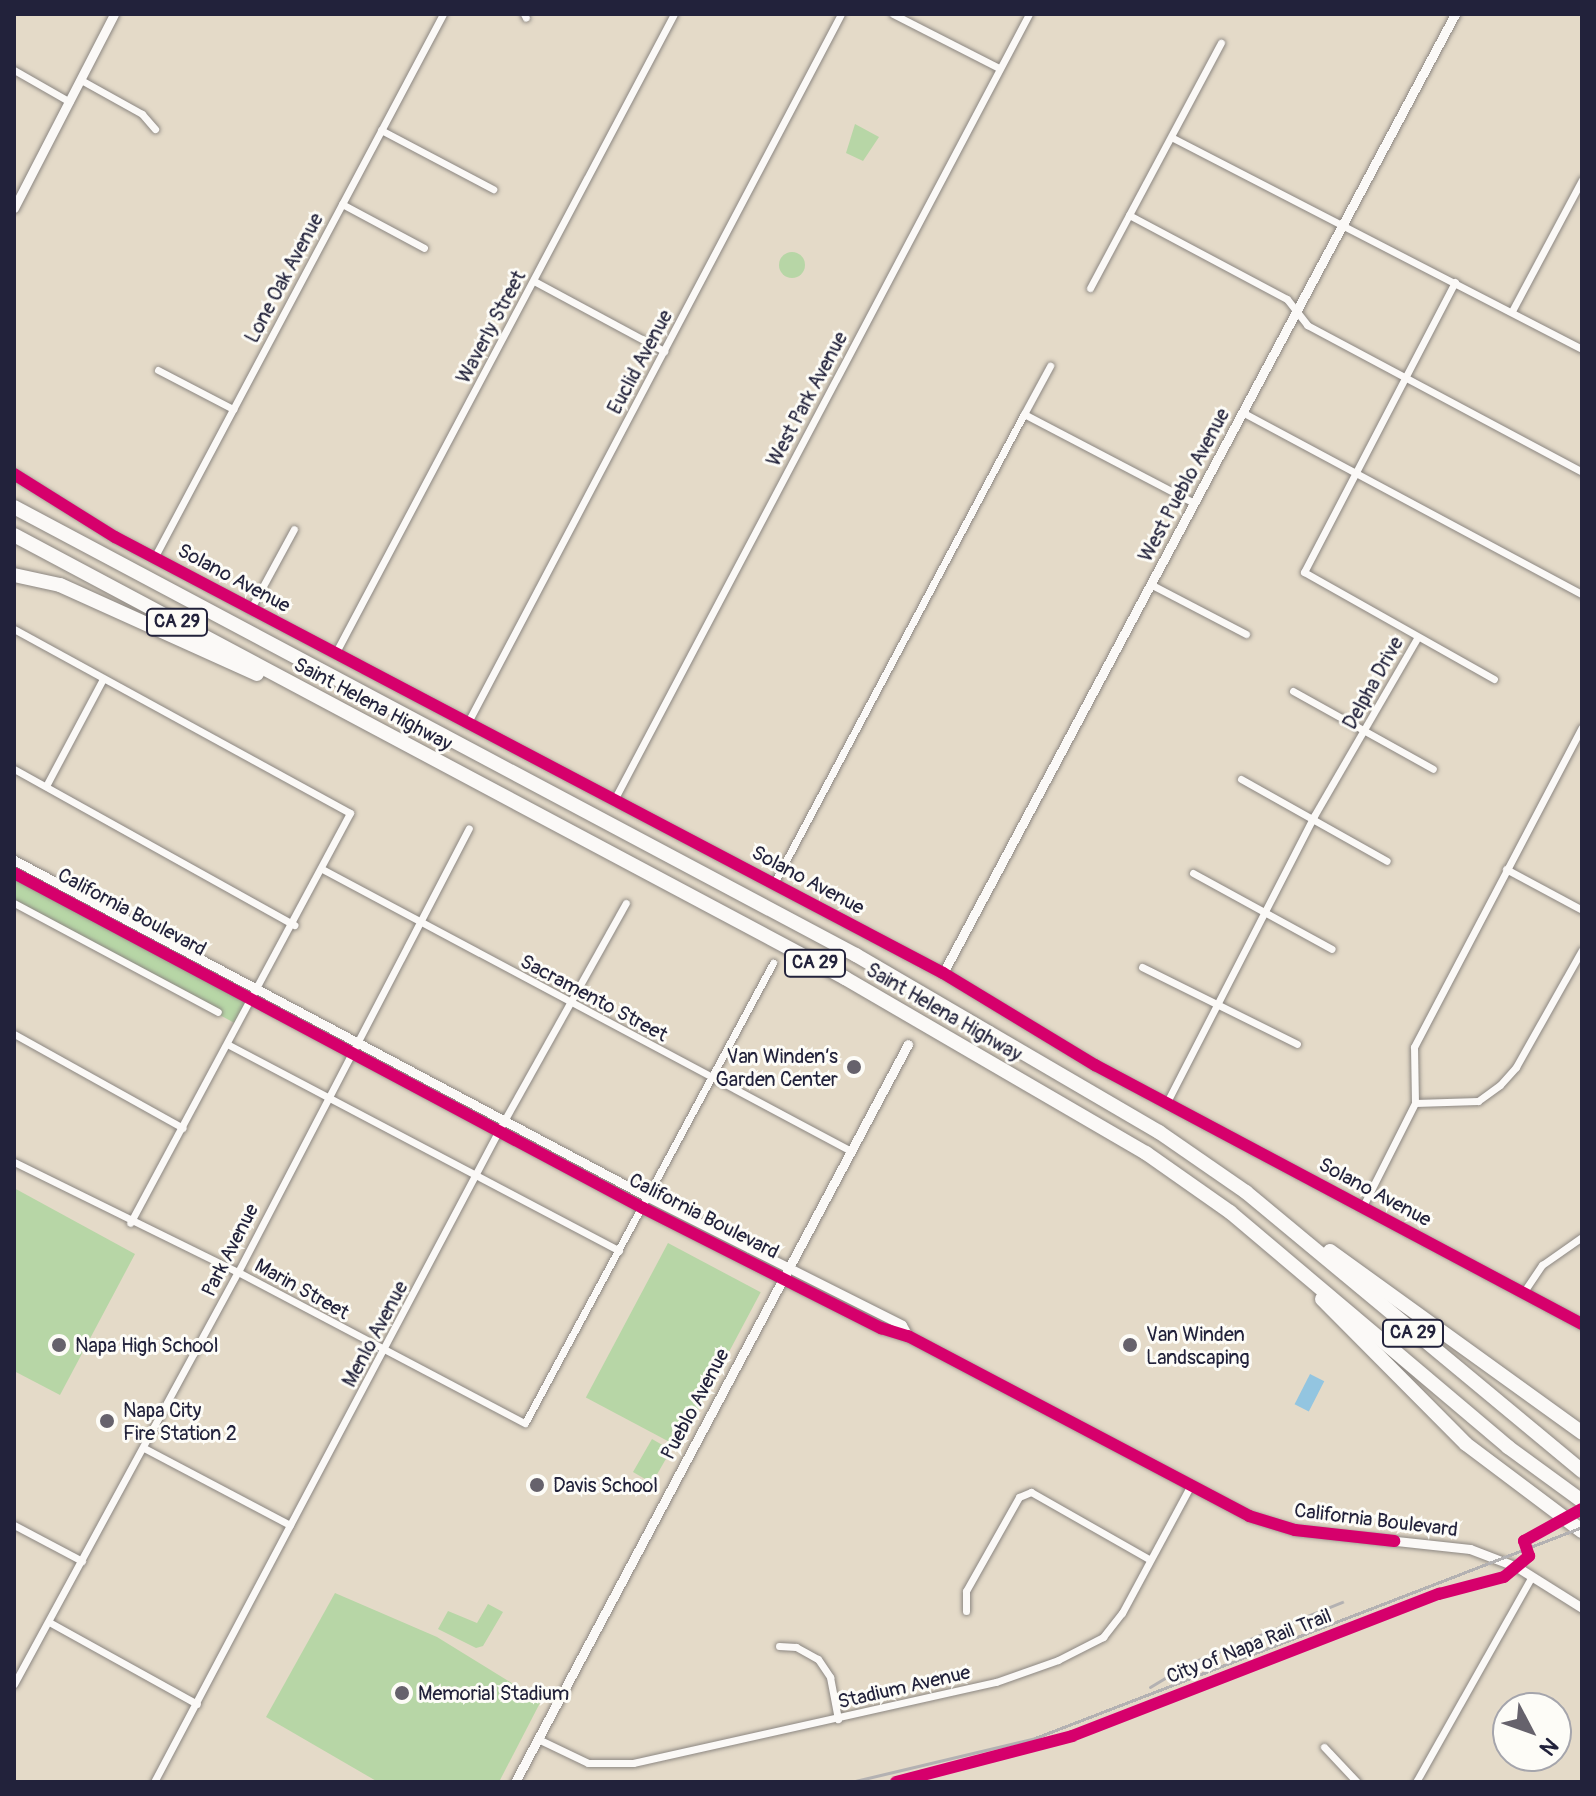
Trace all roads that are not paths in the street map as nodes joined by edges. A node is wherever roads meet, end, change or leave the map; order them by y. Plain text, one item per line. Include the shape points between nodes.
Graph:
1 (114, 14) edge
2 (443, 14) edge
3 (674, 14) edge
4 (841, 14) edge
5 (893, 14) edge
6 (1029, 14) edge
7 (1455, 14) edge
8 (1221, 43) dead end
9 (999, 68) junction
10 (14, 70) edge
11 (81, 80) junction
12 (70, 102) junction
13 (155, 129) dead end
14 (381, 130) junction
15 (1173, 138) junction
16 (1582, 180) edge
17 (493, 189) dead end
18 (17, 197) edge
19 (342, 204) junction
20 (14, 208) edge
21 (1129, 215) junction
22 (1345, 224) junction
23 (424, 248) dead end
24 (534, 281) junction
25 (1455, 282) junction
26 (1090, 288) dead end
27 (1512, 311) junction
28 (1297, 313) junction
29 (1582, 349) edge
30 (664, 351) junction
31 (1050, 366) dead end
32 (158, 370) dead end
33 (1404, 377) junction
34 (233, 409) junction
35 (1242, 412) junction
36 (1024, 414) junction
37 (1355, 472) junction
38 (1582, 472) edge
39 (14, 474) edge
40 (1194, 503) junction
41 (14, 504) edge
42 (294, 529) dead end
43 (14, 535) edge
44 (154, 558) junction
45 (14, 575) edge
46 (1152, 585) junction
47 (1582, 594) edge
48 (250, 610) junction
49 (14, 629) edge
50 (1246, 634) dead end
51 (1417, 638) junction
52 (335, 654) junction
53 (103, 679) junction
54 (1494, 679) dead end
55 (1293, 691) dead end
56 (340, 709) junction
57 (467, 724) junction
58 (1582, 727) edge
59 (1366, 730) junction
60 (14, 769) edge
61 (1433, 769) dead end
62 (1241, 779) dead end
63 (46, 786) junction
64 (614, 800) junction
65 (1314, 816) junction
66 (469, 828) dead end
67 (14, 860) edge
68 (1387, 861) dead end
69 (1506, 869) junction
70 (324, 870) junction
71 (14, 873) edge
72 (1193, 873) dead end
73 (773, 885) junction
74 (14, 903) edge
75 (626, 903) dead end
76 (1582, 910) edge
77 (1263, 913) junction
78 (422, 922) junction
79 (294, 925) junction
80 (1332, 949) dead end
81 (1582, 950) edge
82 (773, 963) dead end
83 (1142, 967) dead end
84 (943, 973) junction
85 (260, 989) junction
86 (255, 999) junction
87 (571, 1004) junction
88 (1218, 1006) junction
89 (218, 1012) dead end
90 (14, 1034) edge
91 (358, 1043) junction
92 (908, 1044) dead end
93 (1297, 1044) dead end
94 (229, 1045) junction
95 (352, 1053) junction
96 (712, 1078) junction
97 (327, 1097) junction
98 (1415, 1103) junction
99 (1166, 1104) junction
100 (502, 1126) junction
101 (183, 1128) junction
102 (851, 1151) junction
103 (14, 1162) edge
104 (477, 1176) junction
105 (1246, 1192) junction
106 (648, 1197) junction
107 (643, 1208) junction
108 (1362, 1208) junction
109 (130, 1223) junction
110 (1582, 1237) edge
111 (1272, 1246) junction
112 (619, 1251) junction
113 (790, 1267) junction
114 (238, 1272) junction
115 (783, 1278) junction
116 (1523, 1293) junction
117 (1582, 1324) edge
118 (908, 1336) junction
119 (384, 1352) junction
120 (1582, 1433) edge
121 (144, 1448) junction
122 (1582, 1471) edge
123 (1191, 1485) junction
124 (1582, 1501) edge
125 (14, 1525) edge
126 (290, 1525) junction
127 (1582, 1531) edge
128 (1149, 1559) junction
129 (82, 1561) junction
130 (1532, 1576) junction
131 (1582, 1608) edge
132 (966, 1611) dead end
133 (49, 1622) junction
134 (779, 1646) dead end
135 (14, 1684) edge
136 (197, 1704) junction
137 (838, 1719) junction
138 (538, 1739) junction
139 (1324, 1747) dead end
140 (154, 1782) edge
141 (515, 1782) edge
142 (1357, 1782) edge
143 (1416, 1782) edge

1 - 11 street
2 - 14 street, Lone Oak Avenue
3 - 24 street, Waverly Street
4 - 30 street, Euclid Avenue
5 - 9 street
6 - 9 street, West Park Avenue
7 - 22 street, West Pueblo Avenue
8 - 15 street
9 - 64 street, West Park Avenue
10 - 12 street
11 - 12 street
11 - 13 street via 142,114
12 - 18 street
14 - 17 street
14 - 19 street, Lone Oak Avenue
15 - 21 street
15 - 22 street
16 - 27 street
18 - 20 street
19 - 23 street
19 - 34 street, Lone Oak Avenue
21 - 26 street
21 - 28 street via 1287,299
22 - 25 street
22 - 28 street, West Pueblo Avenue
24 - 30 street
24 - 52 street, Waverly Street
25 - 27 street
25 - 33 street, Delpha Drive
27 - 29 street
28 - 33 street via 1307,325
28 - 35 street, West Pueblo Avenue
30 - 57 street, Euclid Avenue
31 - 36 street
32 - 34 street
33 - 37 street, Delpha Drive
33 - 38 street
34 - 44 street, Lone Oak Avenue
35 - 37 street
35 - 40 street, West Pueblo Avenue
36 - 40 street
36 - 73 street
37 - 47 street
37 - 51 street, Delpha Drive via 1304,572
39 - 44 street, Solano Avenue
40 - 46 street, West Pueblo Avenue
41 - 105 highway, Saint Helena Highway / CA 29 via 856,955 1159,1132
42 - 48 street, Solano Avenue
43 - 56 highway, Saint Helena Highway / CA 29
44 - 48 street, Solano Avenue
45 - 56 highway via 60,585
46 - 50 street
46 - 84 street, West Pueblo Avenue
48 - 52 street, Solano Avenue
49 - 53 street
51 - 54 street
51 - 59 street, Delpha Drive
52 - 57 street, Solano Avenue
53 - 63 street
53 - 70 street via 350,813
55 - 59 street
56 - 111 highway, Saint Helena Highway / CA 29 via 845,978 1146,1153
57 - 64 street, Solano Avenue
58 - 69 street
59 - 61 street
59 - 65 street, Delpha Drive
60 - 63 street
62 - 65 street
63 - 79 street
64 - 73 street, Solano Avenue
65 - 68 street
65 - 77 street, Delpha Drive
66 - 78 street, Park Avenue
67 - 85 street, California Boulevard
69 - 76 street
69 - 98 street via 1414,1047
70 - 78 street, Sacramento Street
70 - 79 street
71 - 86 street, California Boulevard
72 - 77 street
73 - 84 street, Solano Avenue
74 - 89 street
75 - 87 street, Menlo Avenue
77 - 80 street
77 - 88 street, Delpha Drive
78 - 87 street, Sacramento Street
78 - 91 street, Park Avenue
79 - 85 street
81 - 98 street via 1516,1067 1500,1085 1478,1101
82 - 96 street
83 - 88 street
84 - 99 street, Solano Avenue
85 - 86 street
85 - 91 street, California Boulevard
86 - 94 street
86 - 95 street, California Boulevard
87 - 96 street, Sacramento Street
87 - 100 street, Menlo Avenue
88 - 93 street
88 - 99 street, Delpha Drive
90 - 101 street
91 - 95 street, Park Avenue
91 - 100 street, California Boulevard
92 - 102 street, Pueblo Avenue
94 - 97 street
94 - 101 street
95 - 97 street, Park Avenue
95 - 100 street, California Boulevard
96 - 102 street, Sacramento Street
96 - 106 street
97 - 104 street
97 - 114 street, Park Avenue
98 - 108 street
99 - 108 street, Solano Avenue
100 - 104 street, Menlo Avenue
100 - 106 street, California Boulevard
100 - 107 street, California Boulevard
101 - 109 street
102 - 113 street, Pueblo Avenue
103 - 109 street, Marin Street
104 - 112 street
104 - 119 street, Menlo Avenue
105 - 120 highway
105 - 122 highway, Saint Helena Highway / CA 29
106 - 107 street
106 - 113 street, California Boulevard
107 - 112 street
107 - 115 street, California Boulevard
108 - 116 street, Solano Avenue
109 - 114 street, Marin Street
110 - 116 street via 1542,1265
111 - 124 highway, Saint Helena Highway / CA 29 via 1508,1447
111 - 127 highway via 1466,1444
112 - 119 street, Marin Street via 528,1421 521,1424
113 - 115 street, Pueblo Avenue
113 - 118 street, California Boulevard via 902,1325
114 - 119 street, Marin Street
114 - 121 street, Park Avenue
115 - 118 street, California Boulevard via 889,1332
115 - 138 street, Pueblo Avenue
116 - 117 street, Solano Avenue
118 - 123 street, California Boulevard
119 - 126 street, Menlo Avenue
121 - 126 street
121 - 129 street, Park Avenue
123 - 128 street, Stadium Avenue
123 - 130 street, California Boulevard via 1249,1516 1295,1530 1470,1549
125 - 129 street
126 - 136 street, Menlo Avenue
128 - 132 street via 1031,1492 1019,1497 966,1591
128 - 137 street, Stadium Avenue via 1122,1613 1103,1637 996,1682
129 - 133 street, Park Avenue
130 - 131 street, California Boulevard
130 - 143 street
133 - 135 street, Park Avenue
133 - 136 street
134 - 137 street via 796,1647 818,1659 830,1677
136 - 140 street, Menlo Avenue
137 - 138 street, Stadium Avenue via 610,1766 588,1763
138 - 141 street, Pueblo Avenue
139 - 142 street

